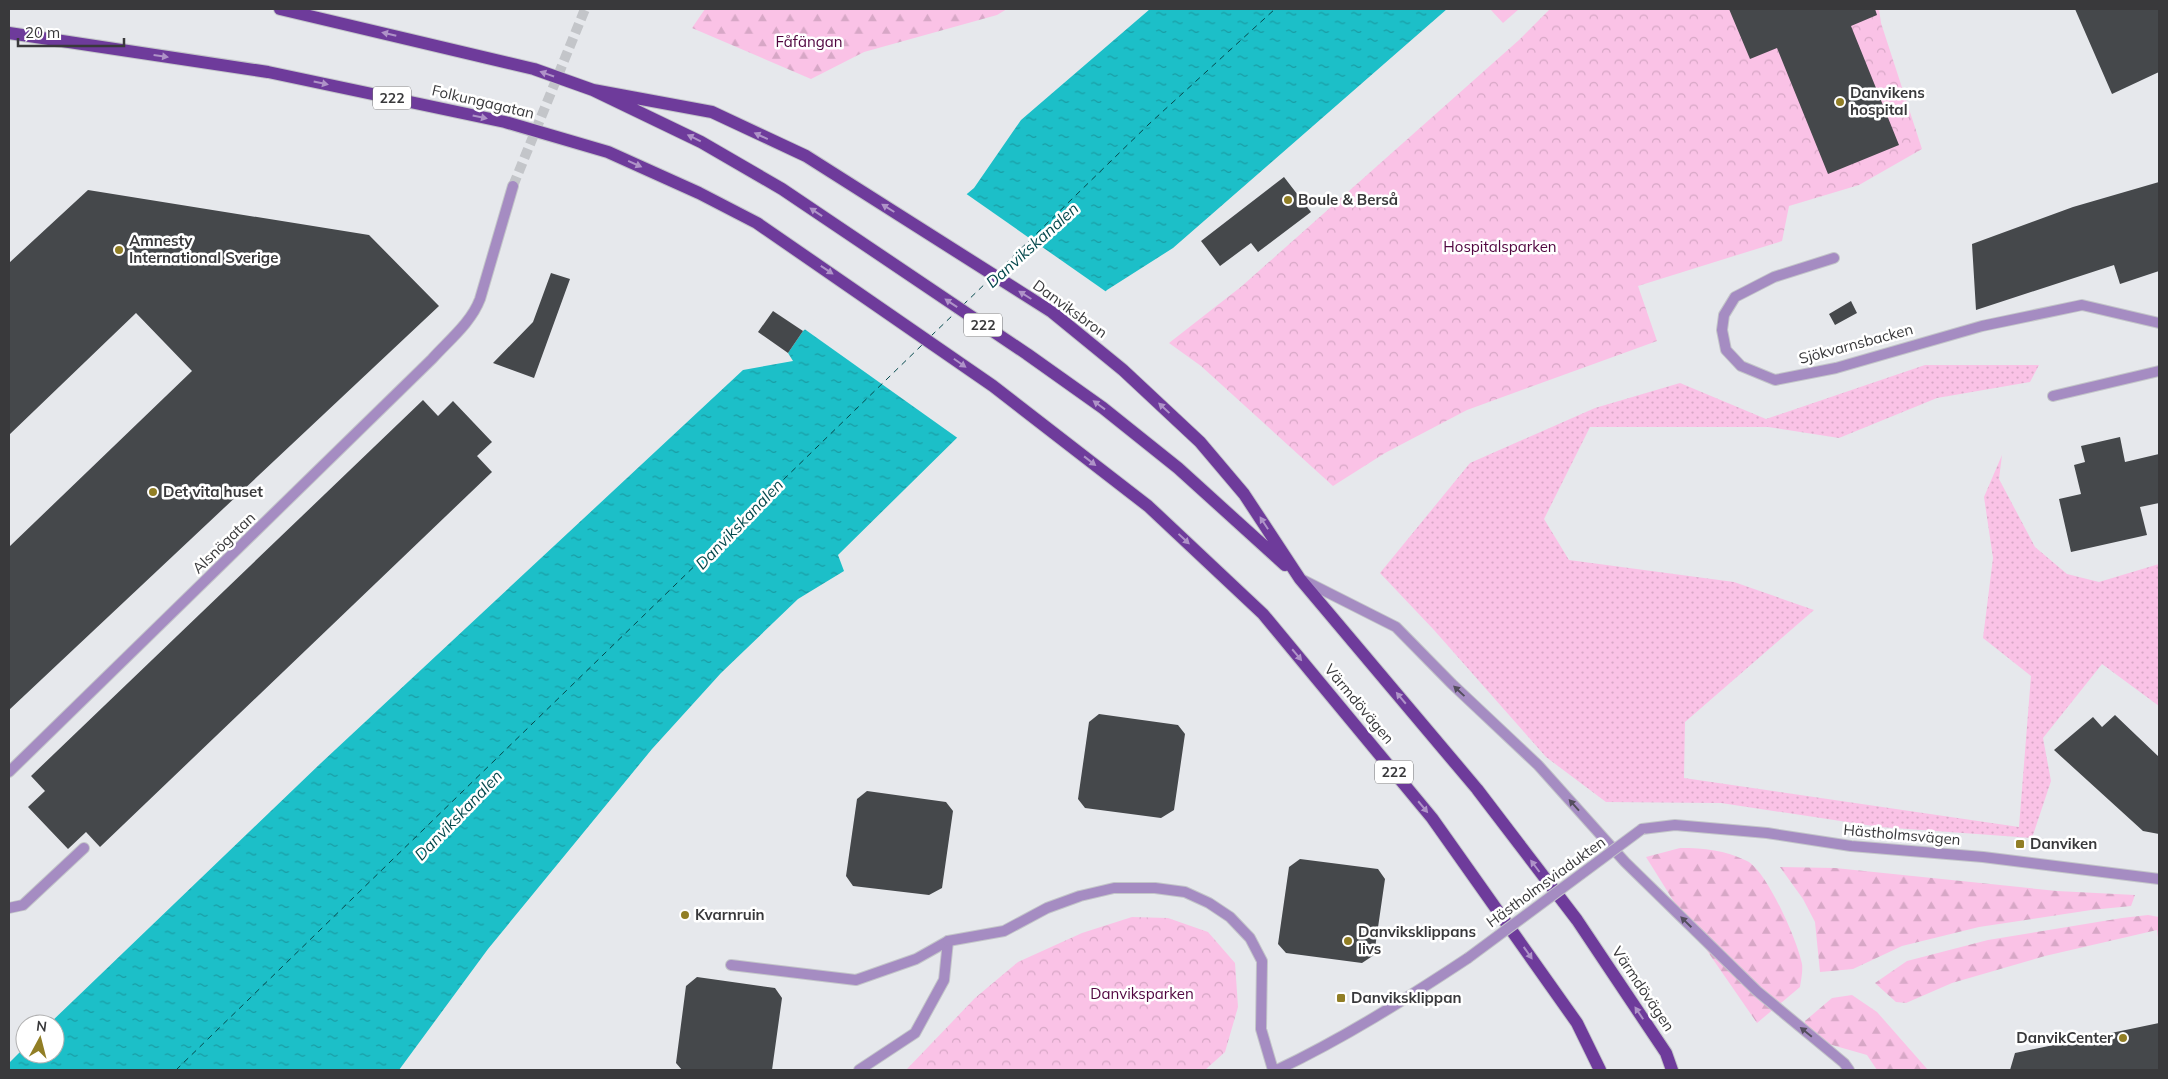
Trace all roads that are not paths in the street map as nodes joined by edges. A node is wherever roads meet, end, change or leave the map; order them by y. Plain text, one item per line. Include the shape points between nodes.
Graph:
1 (280, 9) edge
2 (9, 33) edge
3 (593, 90) junction
4 (513, 186) tunnel mouth
5 (1834, 258) dead end
6 (2159, 323) edge
7 (2159, 371) edge
8 (2053, 396) dead end
9 (1200, 442) joint
10 (1148, 506) joint
11 (1300, 578) junction
12 (9, 772) edge
13 (1642, 829) joint
14 (84, 848) dead end
15 (2159, 876) edge
16 (9, 908) edge
17 (948, 941) junction
18 (731, 965) dead end
19 (858, 1070) edge
20 (1273, 1070) edge
21 (1278, 1070) edge
22 (1600, 1070) edge
23 (1672, 1070) edge
24 (1848, 1070) edge

3 -> 1 main road, 222 via 525,67
2 -> 10 main road, Folkungagatan / 222 via 268,72 505,122 608,152 757,223 993,386
9 -> 3 main road, Danviksbron via 1123,370 1052,312 806,156 712,112
11 -> 3 main road, Värmdövägen / 222 via 1178,468 1103,408 1027,354 782,189 701,142
4 - 12 street, Alsnögatan via 476,310 432,359
5 - 6 street, Sjökvarnsbacken via 1774,277 1735,297 1724,315 1722,330 1726,350 1741,366 1775,380 1836,368 1982,326 2082,305
7 - 8 street
11 -> 9 main road, Värmdövägen via 1244,494
10 -> 22 main road, Värmdövägen / 222 via 1262,614 1432,818 1577,1023
23 -> 11 main road, Värmdövägen / 222 via 1666,1053 1565,905 1477,789
24 -> 11 street via 1844,1062 1757,991 1625,862 1538,765 1396,627
13 - 15 street, Hästholmsvägen via 1675,824 1851,846
13 - 21 street, Hästholmsviadukten, bridge via 1468,958 1324,1048
14 - 16 street via 23,905
17 - 18 street via 916,959 856,980
17 - 19 street via 944,980 915,1034
17 - 20 street via 1004,931 1047,908 1114,888 1185,892 1230,917 1250,938 1262,961 1261,1029

